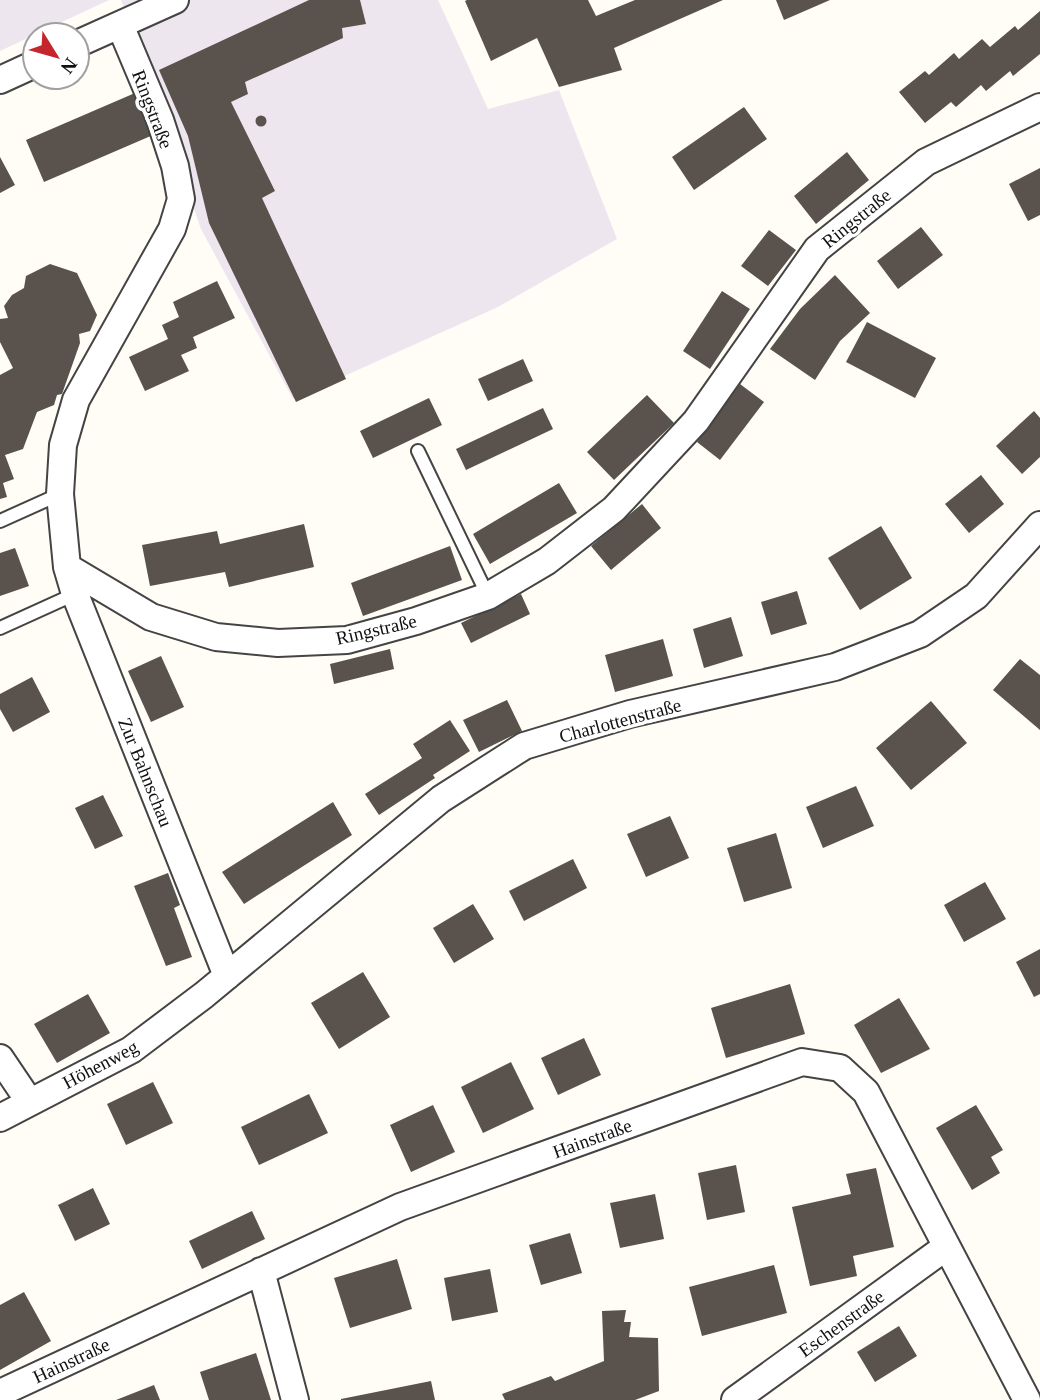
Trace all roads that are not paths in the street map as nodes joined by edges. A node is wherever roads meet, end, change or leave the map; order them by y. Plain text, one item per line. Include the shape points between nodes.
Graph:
1 (175, 0) edge
2 (120, 24) junction
3 (91, 37) edge
4 (21, 70) edge
5 (0, 80) edge
6 (1040, 107) edge
7 (418, 451) dead end
8 (60, 494) junction
9 (0, 521) edge
10 (1040, 525) edge
11 (67, 567) junction
12 (75, 594) junction
13 (488, 596) junction
14 (0, 628) edge
15 (227, 976) junction
16 (0, 1058) edge
17 (29, 1101) junction
18 (0, 1118) edge
19 (946, 1247) junction
20 (261, 1271) junction
21 (0, 1393) edge
22 (295, 1400) edge
23 (735, 1400) edge
24 (1027, 1400) edge

1 - 2 street
2 - 3 street
2 - 8 street, Ringstraße via 160,120 181,200 172,229 76,400 63,445
4 - 5 street
6 - 13 street, Ringstraße via 926,162 817,249 696,421 614,509 547,561
7 - 13 lane
8 - 9 lane
8 - 11 street, Ringstraße
10 - 15 street, Charlottenstraße via 976,596 920,634 835,667 630,714 524,746 441,799
11 - 12 street, Zur Bahnschau
11 - 13 street, Ringstraße via 151,617 216,637 278,643 347,640
12 - 14 lane
12 - 15 street, Zur Bahnschau
15 - 17 street, Höhenweg via 131,1050
16 - 17 street
17 - 18 street, Höhenweg
19 - 20 street, Hainstraße via 866,1092 840,1068 802,1062 400,1207
19 - 23 street, Eschenstraße
19 - 24 street, Hainstraße
20 - 21 street, Hainstraße
20 - 22 street

